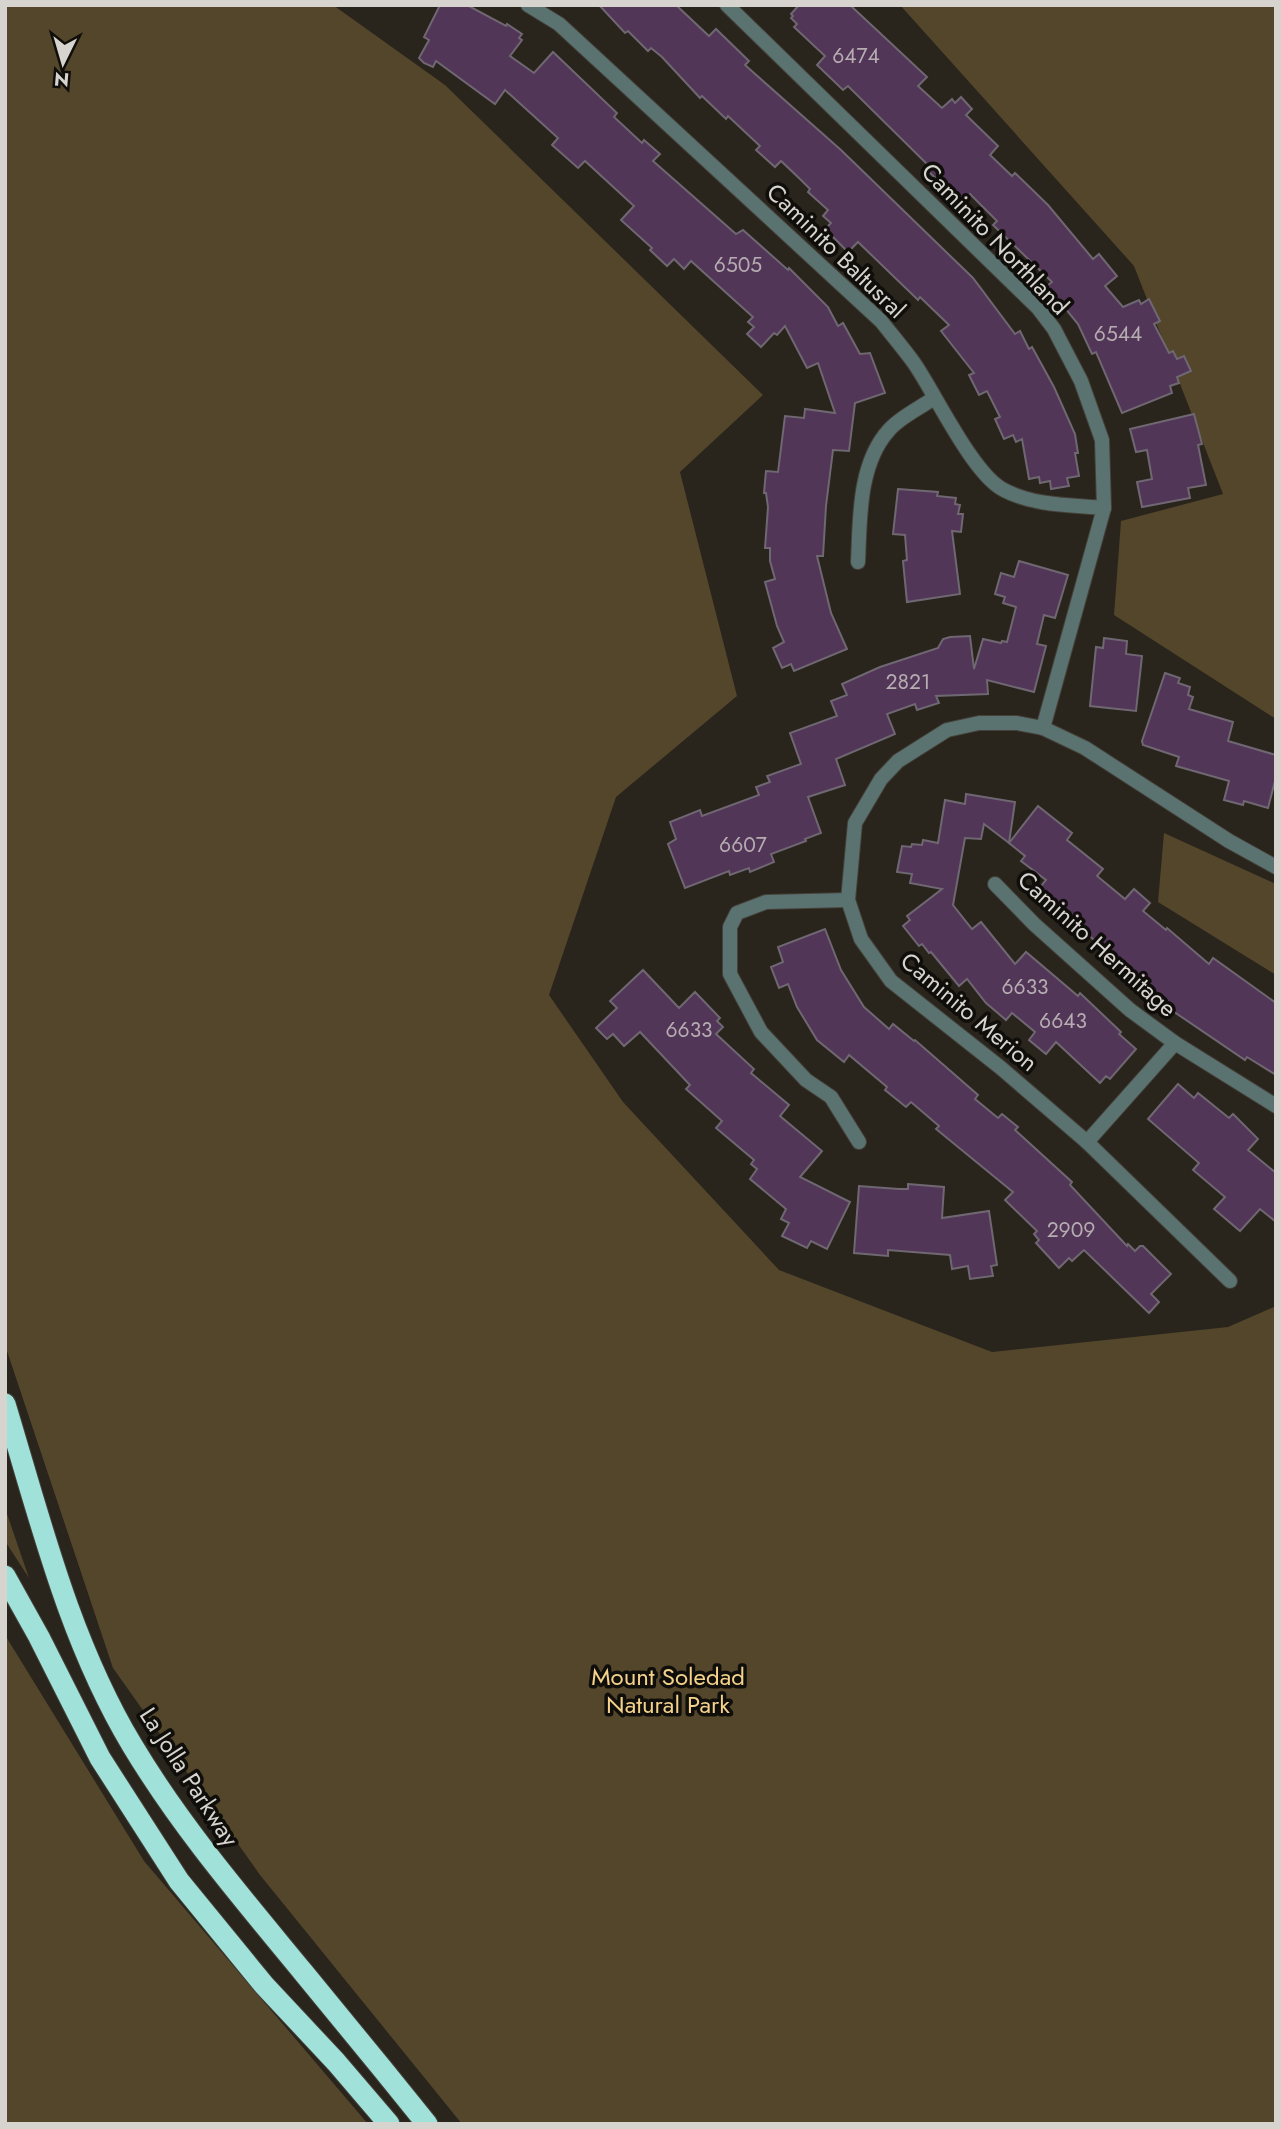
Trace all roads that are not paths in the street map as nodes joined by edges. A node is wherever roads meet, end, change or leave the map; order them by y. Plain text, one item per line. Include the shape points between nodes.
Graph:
1 (528, 5) edge
2 (727, 5) edge
3 (934, 398) junction
4 (1104, 508) junction
5 (858, 562) dead end
6 (1043, 729) junction
7 (1276, 867) edge
8 (995, 884) dead end
9 (848, 900) junction
10 (1175, 1043) junction
11 (1276, 1105) edge
12 (859, 1142) dead end
13 (1087, 1142) junction
14 (1230, 1281) dead end
15 (5, 1404) edge
16 (5, 1576) edge
17 (389, 2124) edge
18 (427, 2124) edge

1 - 3 street, Caminito Baltusral via 559,24 881,321
2 - 4 street, Caminito Northland via 1054,328 1081,381 1102,440
3 - 4 street, Caminito Baltusral via 982,470 1002,490 1037,502
3 - 5 street via 889,429 878,446 862,486
4 - 6 street, Caminito Northland
6 - 7 street, Caminito Merion via 1085,748
6 - 9 street, Caminito Merion via 1017,723 979,723 947,730 898,761 881,779 855,823
8 - 10 street, Caminito Hermitage via 1130,1010
9 - 12 street via 766,902 737,914 730,927 730,974 761,1031 806,1080 831,1097
9 - 13 street, Caminito Merion via 860,939 891,981
10 - 11 street, Caminito Hermitage
10 - 13 street
13 - 14 street, Caminito Merion
15 - 18 highway, La Jolla Parkway via 56,1575 88,1659 130,1743 222,1875
16 - 17 highway via 100,1758 179,1881 264,1985

